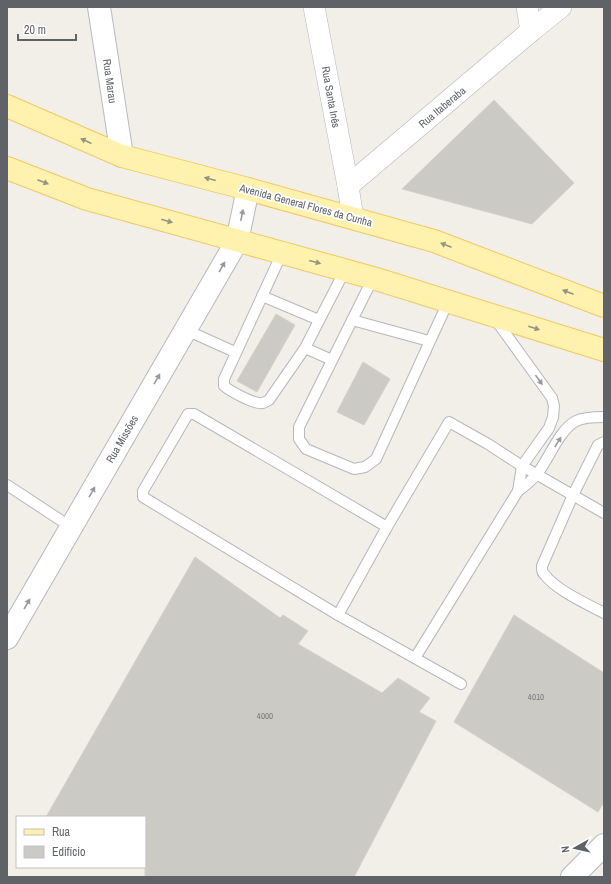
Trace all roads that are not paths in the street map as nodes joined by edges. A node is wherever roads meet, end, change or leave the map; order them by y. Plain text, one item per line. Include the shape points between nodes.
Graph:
1 (99, 7) edge
2 (314, 7) edge
3 (527, 7) edge
4 (561, 7) edge
5 (531, 31) junction
6 (7, 106) edge
7 (122, 156) junction
8 (7, 168) edge
9 (348, 186) junction
10 (248, 189) junction
11 (353, 218) junction
12 (237, 241) junction
13 (282, 253) junction
14 (345, 270) junction
15 (373, 278) junction
16 (262, 296) junction
17 (448, 302) junction
18 (604, 306) edge
19 (492, 315) junction
20 (319, 320) junction
21 (352, 320) junction
22 (186, 330) junction
23 (429, 341) junction
24 (305, 348) junction
25 (604, 350) edge
26 (235, 352) junction
27 (332, 360) junction
28 (604, 417) edge
29 (604, 442) edge
30 (522, 466) junction
31 (537, 475) junction
32 (7, 486) edge
33 (518, 491) junction
34 (573, 495) junction
35 (604, 513) edge
36 (71, 527) junction
37 (387, 527) junction
38 (604, 613) edge
39 (338, 615) junction
40 (7, 638) edge
41 (414, 658) junction
42 (461, 684) dead end
43 (604, 845) edge
44 (572, 877) edge

1 - 7 street, Rua Marau
2 - 9 street, Rua Santa Inês
3 - 5 street
4 - 5 street, Rua Itaberaba
5 - 9 street, Rua Itaberaba
7 -> 6 main road, Avenida General Flores da Cunha
10 -> 7 main road, Avenida General Flores da Cunha
8 -> 12 main road via 87,199
9 - 11 street
10 - 11 main road, Avenida General Flores da Cunha
12 -> 10 street, Rua Missões
18 -> 11 main road, Avenida General Flores da Cunha via 434,241
12 - 13 main road
22 -> 12 street, Rua Missões
13 -> 14 main road
13 - 16 lane
14 - 15 main road
14 - 20 lane
15 - 17 main road
15 - 21 lane
16 - 20 lane
16 - 26 lane
17 - 19 main road
17 - 23 lane
19 -> 25 main road
19 -> 30 lane via 552,398 554,406 549,428
20 - 24 lane
21 - 23 lane
21 - 27 lane
22 - 26 lane
36 -> 22 street, Rua Missões
23 - 27 lane via 376,459 365,467 354,469 306,449 299,439 299,427
24 - 26 lane via 269,400 262,403 228,390 224,386 224,379
24 - 27 lane
31 -> 28 lane via 571,424 584,418
29 - 34 lane via 598,445
30 - 31 lane
30 - 33 lane
30 - 37 lane via 449,422
31 - 33 lane
31 - 34 lane
32 - 36 lane
33 - 41 lane
34 - 35 lane
34 - 38 lane via 542,566 543,572 567,593
40 -> 36 street, Rua Missões
37 - 39 lane
37 - 39 lane via 191,413 188,414 142,491 146,500
39 - 41 lane
41 - 42 lane
43 - 44 street

